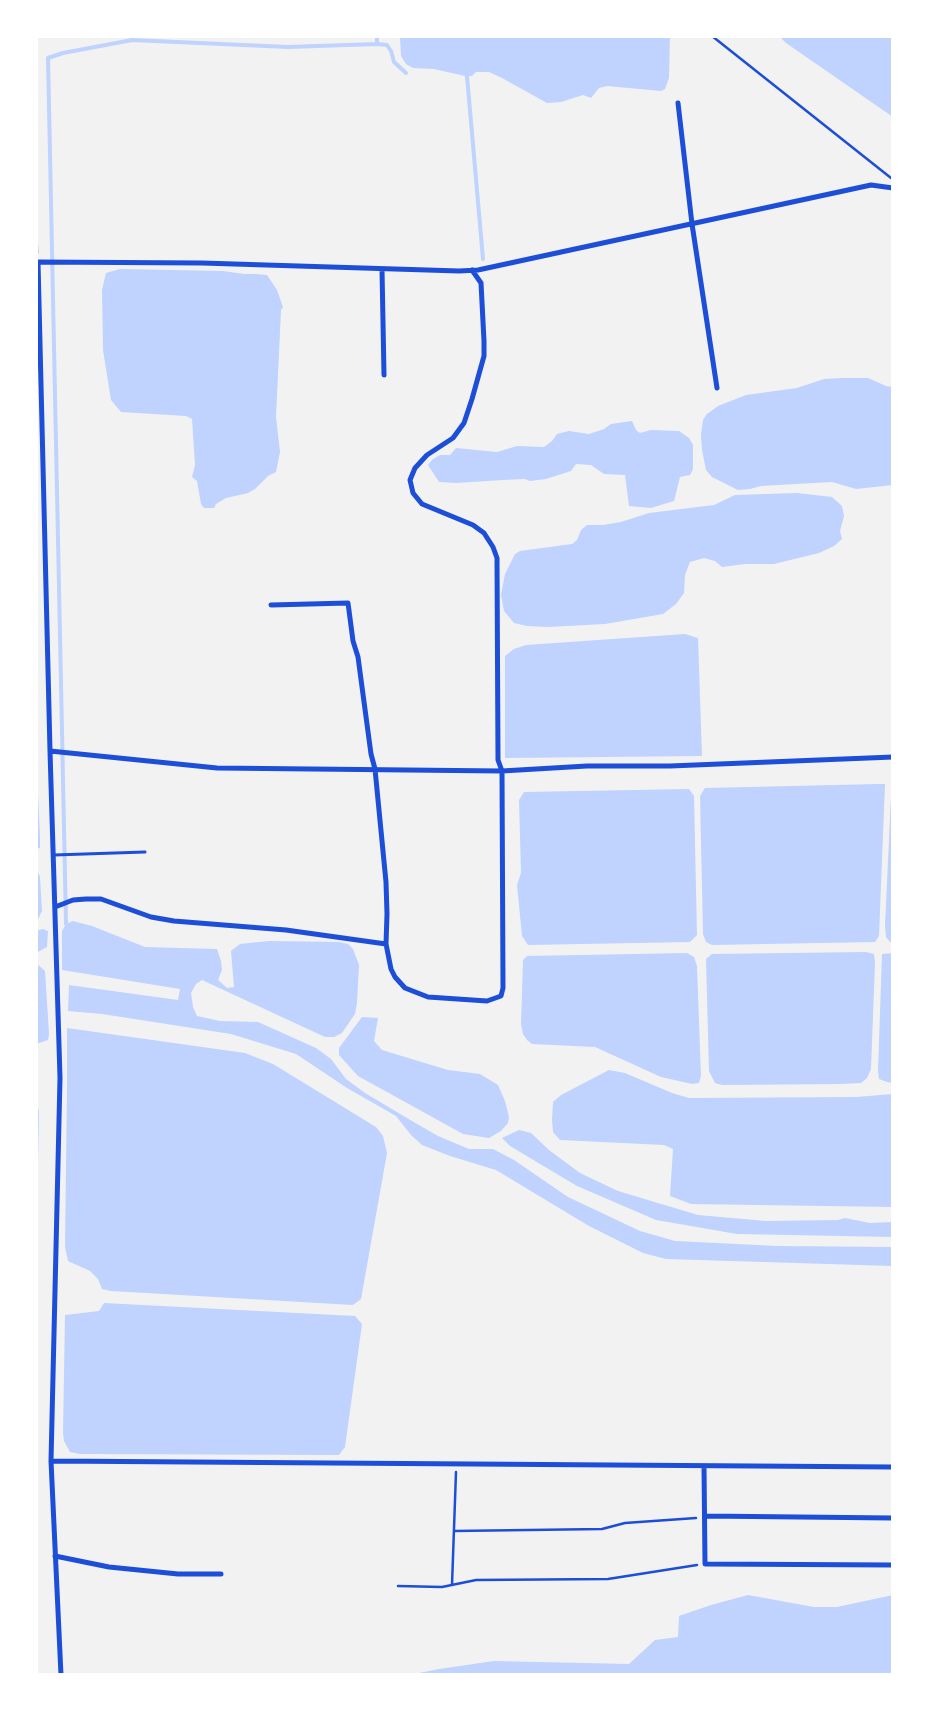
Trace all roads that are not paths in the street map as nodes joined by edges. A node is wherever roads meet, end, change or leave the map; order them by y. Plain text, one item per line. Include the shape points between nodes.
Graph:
1 (678, 103) dead end
2 (893, 188) edge
3 (692, 224) junction
4 (382, 269) junction
5 (472, 270) junction
6 (384, 375) dead end
7 (718, 388) dead end
8 (271, 605) dead end
9 (50, 751) junction
10 (893, 757) edge
11 (375, 769) junction
12 (502, 771) junction
13 (145, 852) dead end
14 (53, 855) junction
15 (54, 907) junction
16 (386, 944) junction
17 (51, 1462) junction
18 (704, 1466) junction
19 (893, 1468) edge
20 (705, 1516) junction
21 (893, 1518) edge
22 (55, 1556) junction
23 (893, 1565) edge
24 (221, 1574) dead end
25 (61, 1675) edge

1 - 3 street
2 - 3 street via 871,185
3 - 5 street
3 - 7 street
4 - 5 street
4 - 6 street
4 - 9 street via 38,262
5 - 12 street via 481,282 484,341 484,356 472,399 464,423 453,438 427,455 415,468 410,480 413,493 422,504 473,525 484,533 497,558 498,760
8 - 11 street via 348,603
9 - 11 street via 217,768
9 - 14 street
10 - 12 street
11 - 12 street
11 - 16 street via 386,882
12 - 16 street via 501,996 487,1001 428,997 405,988 390,969
13 - 14 lane
14 - 15 street
15 - 16 street via 73,900 101,900 151,917 174,921 286,930
15 - 17 street via 60,1078
17 - 18 street
17 - 22 street
18 - 19 street
18 - 20 street
20 - 21 street
20 - 23 street via 705,1564
22 - 24 street via 109,1567 178,1574
22 - 25 street

